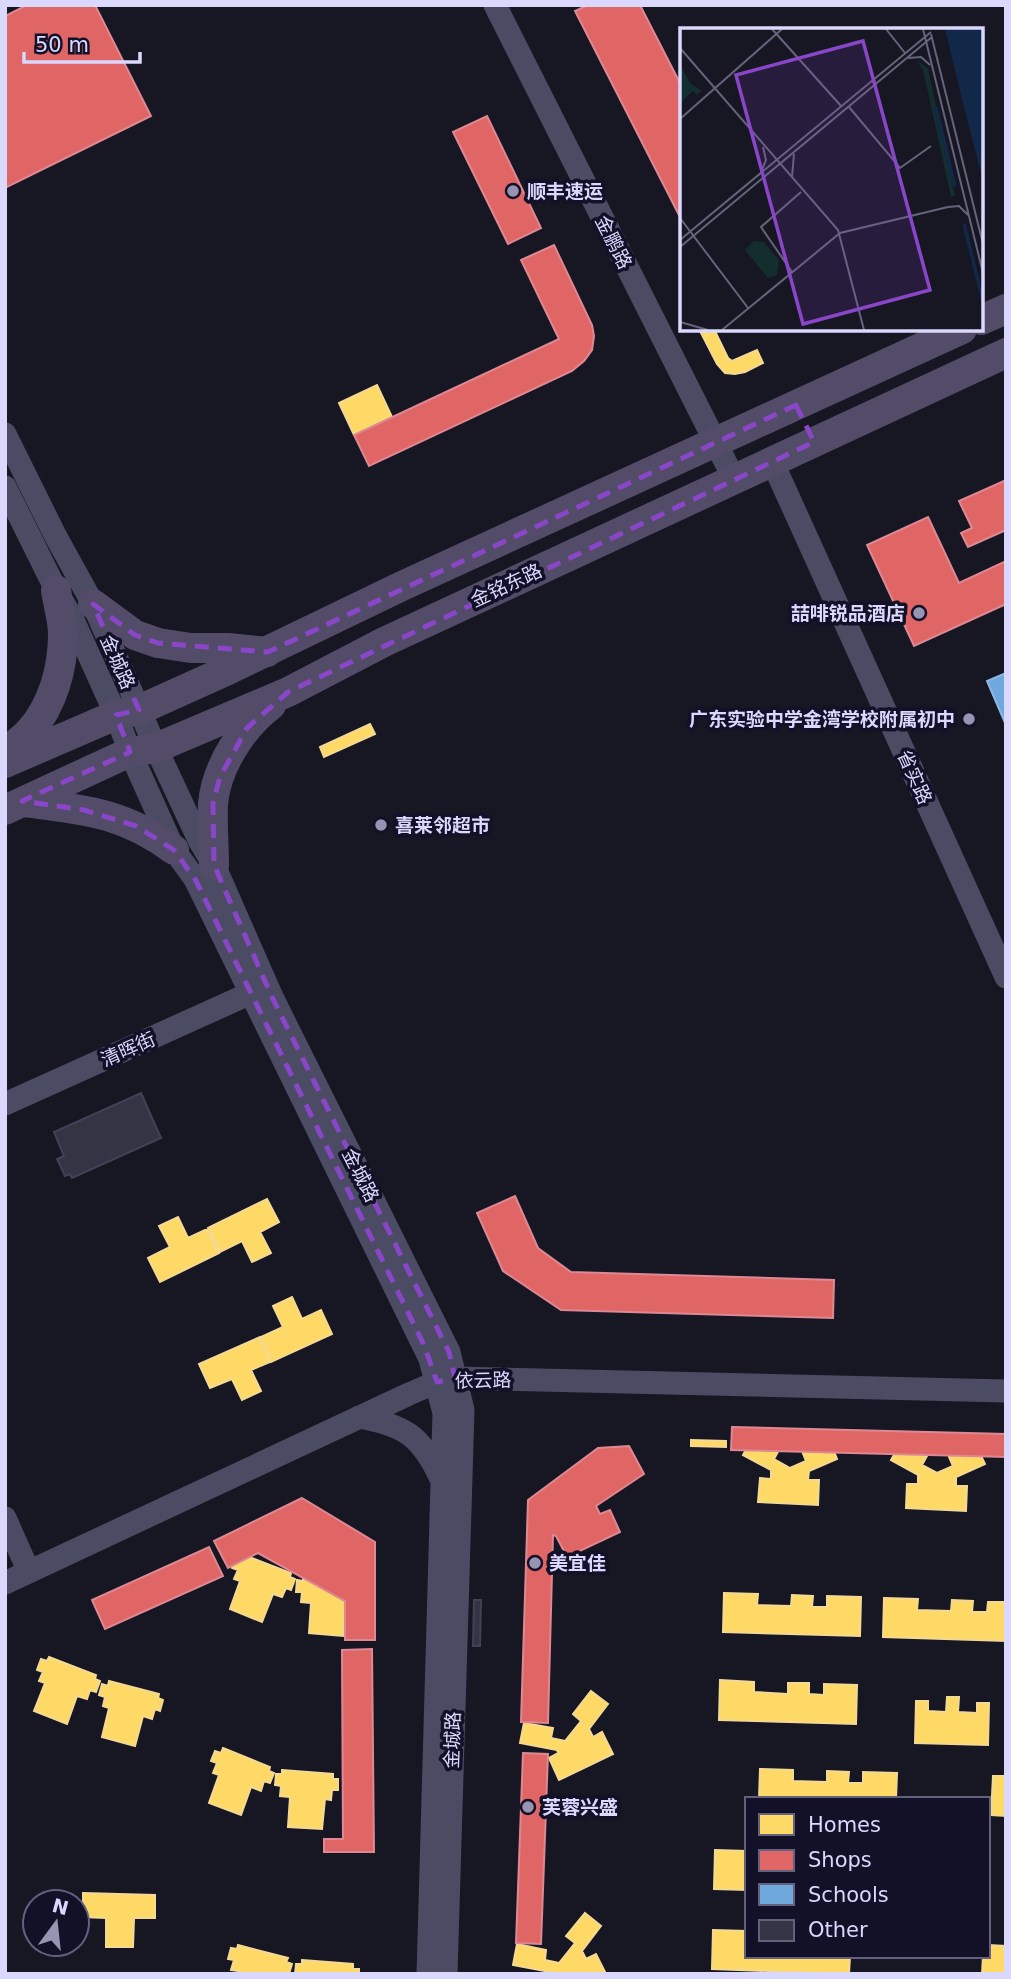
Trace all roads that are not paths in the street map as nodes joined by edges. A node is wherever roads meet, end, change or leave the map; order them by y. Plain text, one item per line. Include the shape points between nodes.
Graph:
1 (495, 5) edge
2 (1006, 309) edge
3 (983, 319) edge
4 (958, 331) edge
5 (1006, 353) edge
6 (796, 405) junction
7 (5, 434) edge
8 (715, 442) junction
9 (814, 442) junction
10 (772, 461) junction
11 (734, 479) junction
12 (628, 482) junction
13 (5, 487) edge
14 (646, 519) junction
15 (56, 590) junction
16 (93, 604) junction
17 (296, 638) junction
18 (268, 652) junction
19 (315, 678) junction
20 (288, 692) junction
21 (127, 712) junction
22 (143, 750) junction
23 (5, 753) edge
24 (5, 763) edge
25 (14, 806) edge
26 (174, 850) junction
27 (214, 865) junction
28 (1006, 978) edge
29 (251, 993) junction
30 (5, 1104) edge
31 (446, 1380) junction
32 (1006, 1391) edge
33 (359, 1417) junction
34 (442, 1480) junction
35 (5, 1518) edge
36 (29, 1572) junction
37 (5, 1583) edge
38 (428, 1974) edge
39 (446, 1974) edge

1 - 8 street, 金鹏路
2 - 3 main road
4 - 6 main road
5 - 9 main road, 金铭东路
6 - 8 main road
6 - 9 main road
7 - 16 street, 金城路
8 - 11 street, 金鹏路
8 - 12 main road
9 - 10 main road, 金铭东路
10 - 11 main road, 金铭东路
10 - 28 street, 省实路
11 - 14 main road, 金铭东路
12 - 14 main road
12 - 17 main road
13 - 15 street, 金城路
14 - 19 main road, 金铭东路
15 - 21 street, 金城路
15 - 23 main road via 63,632 53,694 30,732
16 - 18 main road via 135,635 158,643
16 - 21 street, 金城路
17 - 18 main road
17 - 19 main road
18 - 21 main road
19 - 20 main road, 金铭东路
20 - 22 main road, 金铭东路
20 - 27 main road via 247,728 220,777 213,803
21 - 22 street, 金城路
21 - 24 main road
22 - 25 main road, 金铭东路
22 - 26 street, 金城路
22 - 27 street, 金城路
25 - 26 main road via 84,810 115,817
26 - 29 street, 金城路 via 195,879
27 - 31 street, 金城路 via 272,997 449,1352
29 - 30 street, 清晖街
29 - 31 street, 金城路 via 430,1359
31 - 32 street, 依云路
31 - 33 street, 依云路
31 - 34 street, 金城路
31 - 39 street, 金城路 via 463,1410
33 - 34 street via 407,1432 426,1450
33 - 36 street, 依云路
34 - 38 street, 金城路
35 - 36 street
36 - 37 street, 依云路

